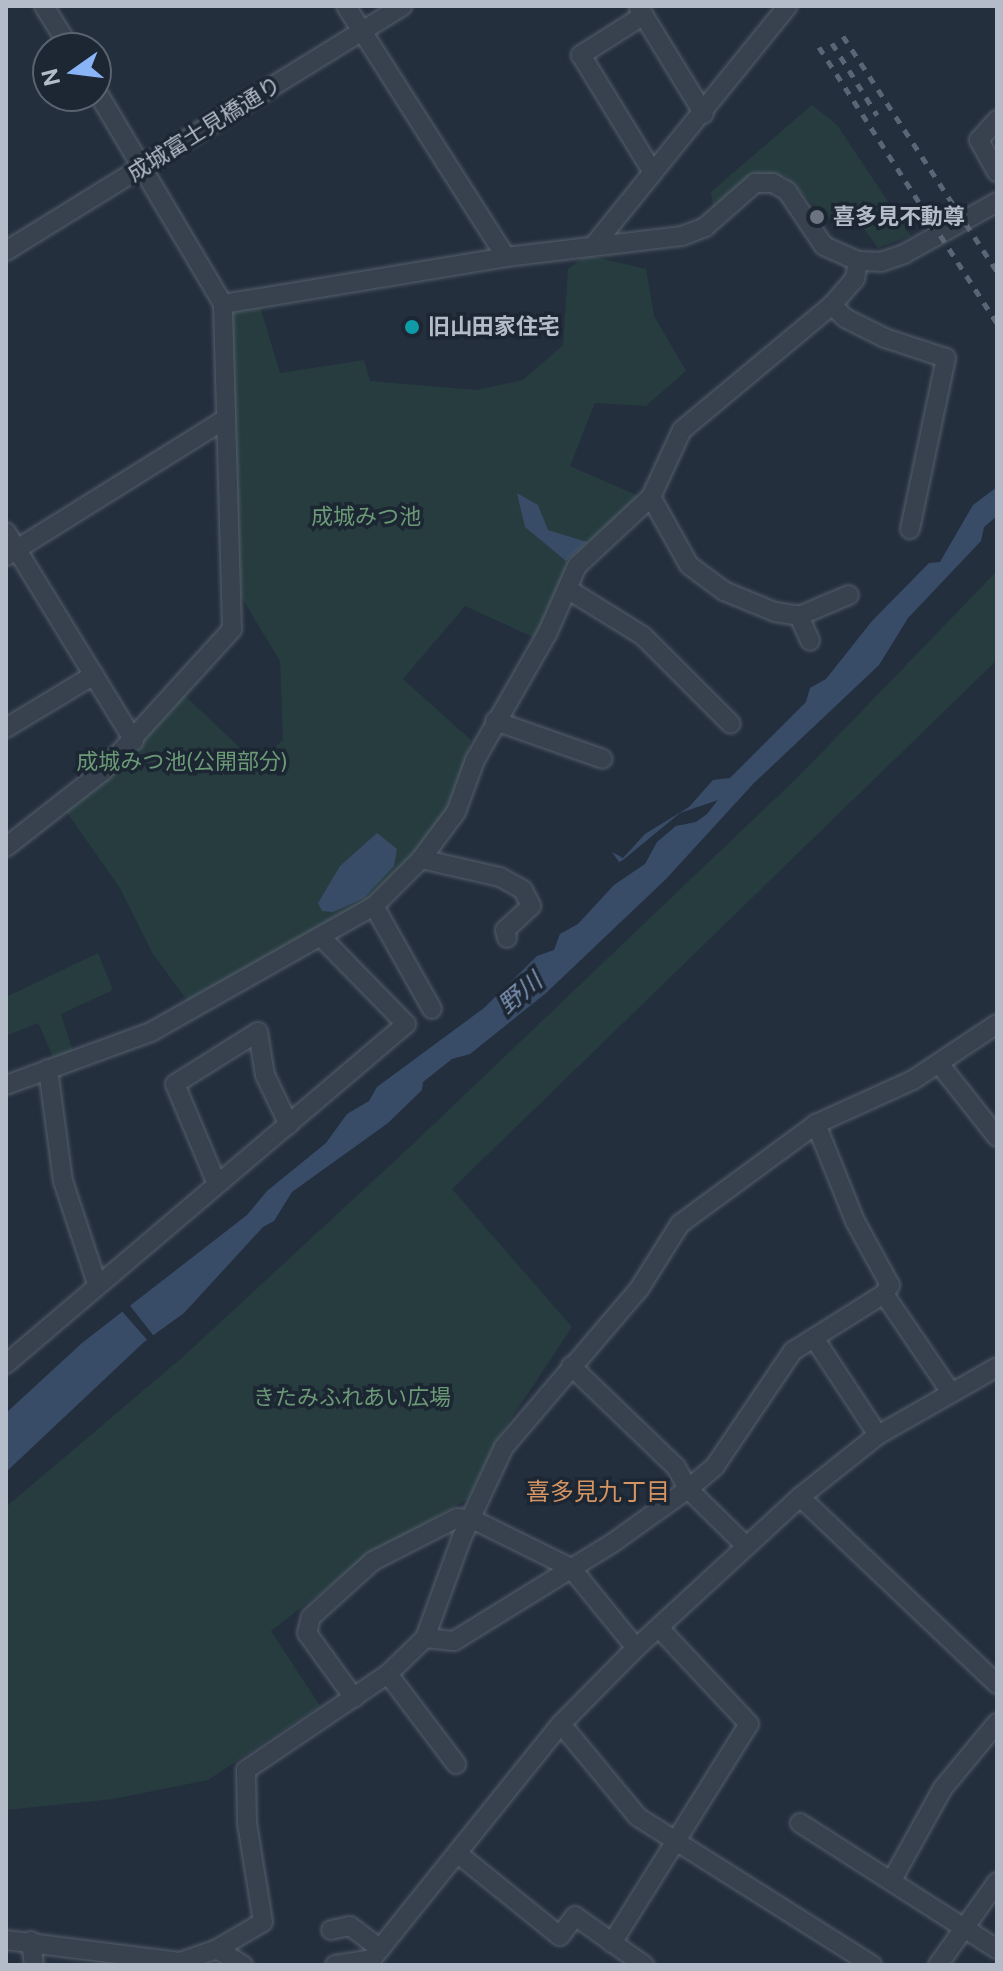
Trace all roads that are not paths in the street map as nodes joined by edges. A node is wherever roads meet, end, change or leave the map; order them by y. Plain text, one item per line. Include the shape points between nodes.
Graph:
1 (44, 6) edge
2 (346, 6) edge
3 (402, 6) edge
4 (788, 6) edge
5 (641, 11) edge
6 (361, 31) junction
7 (60, 32) edge
8 (110, 112) edge
9 (704, 114) junction
10 (997, 120) edge
11 (143, 166) junction
12 (652, 171) junction
13 (997, 172) edge
14 (997, 202) edge
15 (595, 244) junction
16 (6, 251) edge
17 (506, 257) junction
18 (858, 261) junction
19 (223, 304) junction
20 (832, 305) junction
21 (225, 419) junction
22 (651, 497) junction
23 (910, 529) dead end
24 (6, 532) edge
25 (11, 553) edge
26 (569, 590) junction
27 (849, 595) dead end
28 (799, 616) junction
29 (810, 641) dead end
30 (94, 675) junction
31 (495, 721) junction
32 (731, 724) dead end
33 (6, 728) edge
34 (134, 741) junction
35 (603, 759) dead end
36 (6, 847) edge
37 (421, 859) junction
38 (374, 906) junction
39 (322, 938) junction
40 (507, 938) dead end
41 (432, 1009) dead end
42 (997, 1024) edge
43 (940, 1065) junction
44 (48, 1069) junction
45 (6, 1085) edge
46 (816, 1124) junction
47 (289, 1125) junction
48 (997, 1137) edge
49 (217, 1184) junction
50 (97, 1284) junction
51 (884, 1294) junction
52 (814, 1338) junction
53 (6, 1364) edge
54 (571, 1366) junction
55 (997, 1367) edge
56 (950, 1391) junction
57 (878, 1435) junction
58 (688, 1489) junction
59 (800, 1497) junction
60 (472, 1519) junction
61 (746, 1546) junction
62 (571, 1568) junction
63 (661, 1630) junction
64 (425, 1638) junction
65 (636, 1648) junction
66 (388, 1674) junction
67 (997, 1684) edge
68 (354, 1698) junction
69 (997, 1723) edge
70 (561, 1724) junction
71 (456, 1764) dead end
72 (800, 1823) dead end
73 (676, 1840) junction
74 (457, 1853) junction
75 (892, 1880) junction
76 (997, 1882) edge
77 (965, 1929) junction
78 (331, 1930) dead end
79 (6, 1940) edge
80 (31, 1941) junction
81 (612, 1943) junction
82 (217, 1949) junction
83 (997, 1949) edge
84 (106, 1958) edge
85 (373, 1958) edge
86 (633, 1962) edge
87 (34, 1965) edge
88 (243, 1965) edge
89 (335, 1965) edge
90 (872, 1965) edge
91 (938, 1965) edge

1 - 7 street
2 - 6 street
3 - 6 street, 成城富士見橋通り
4 - 9 street
5 - 9 street
5 - 12 street via 581,55
6 - 11 street, 成城富士見橋通り
6 - 17 street
8 - 11 street
9 - 12 street
10 - 13 street via 979,140
11 - 16 street, 成城富士見橋通り
11 - 19 street
12 - 15 street
14 - 18 street via 904,254 881,262
15 - 17 street
15 - 18 street via 682,236 705,227 755,183 773,183 787,191 824,246
17 - 19 street
18 - 20 street via 855,279
19 - 21 street
20 - 22 street via 682,430
20 - 23 street via 885,338 946,358
21 - 25 street
21 - 34 street via 232,629
22 - 26 street via 577,566
22 - 28 street via 689,565 724,591
24 - 25 street
25 - 30 street
26 - 31 street
26 - 32 street via 643,636
27 - 28 street
28 - 29 street
30 - 33 street
30 - 34 street
31 - 35 street
31 - 37 street via 456,812
34 - 36 street
37 - 38 street
37 - 40 street via 500,877 523,890 531,906 505,930
38 - 39 street
38 - 41 street
39 - 44 street via 151,1032
39 - 47 street via 406,1024
42 - 43 street
43 - 46 street
43 - 48 street
44 - 45 street
44 - 50 street via 63,1181
46 - 51 street via 855,1221 890,1285
46 - 54 street via 680,1224 639,1289
47 - 49 street
47 - 49 street via 265,1075 258,1032 175,1084
49 - 50 street
50 - 53 street
51 - 52 street
51 - 56 street
52 - 57 street
52 - 58 street via 793,1351 715,1466
54 - 58 street via 676,1467
54 - 60 street via 504,1447
55 - 56 street
56 - 57 street
57 - 59 street
58 - 61 street
58 - 62 street
59 - 61 street
59 - 67 street
60 - 62 street
60 - 64 street
60 - 68 street via 457,1518 373,1561 311,1617 307,1633
61 - 63 street
62 - 64 street via 454,1641
62 - 65 street
63 - 65 street
63 - 73 street via 749,1724
64 - 66 street
65 - 70 street
66 - 68 street
66 - 71 street
68 - 82 street via 331,1708 246,1770 247,1823 265,1916
69 - 75 street via 943,1788
70 - 73 street via 638,1817
70 - 74 street
72 - 75 street
73 - 81 street
73 - 90 street
74 - 81 street via 560,1936 575,1916
74 - 85 street
75 - 77 street
76 - 77 street
77 - 83 street
77 - 91 street
78 - 85 street via 350,1926
79 - 80 street
80 - 84 street
80 - 87 street
81 - 86 street
82 - 84 street via 180,1962
82 - 88 street
85 - 89 street

